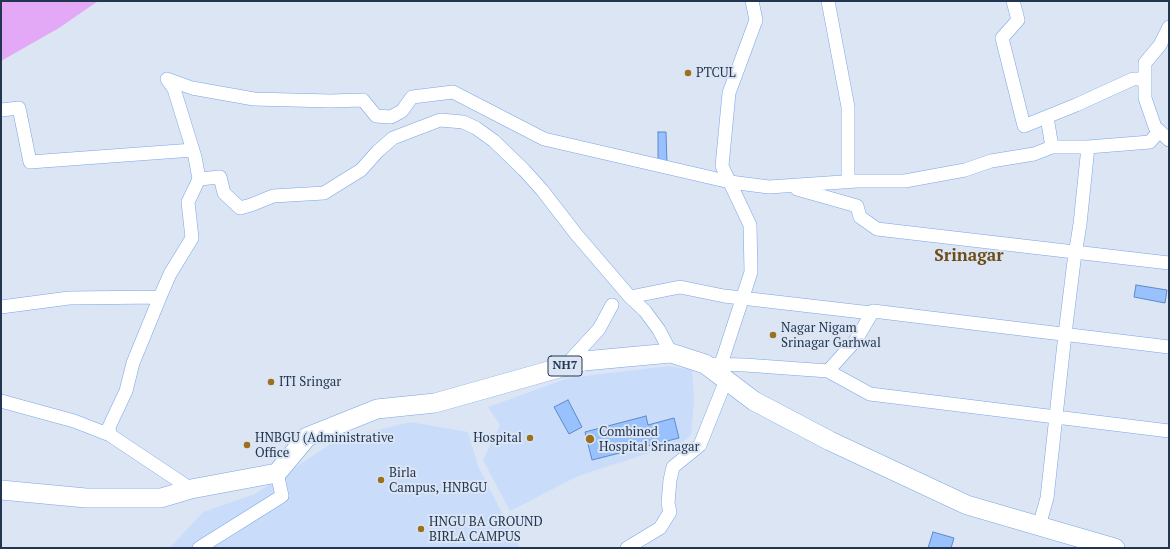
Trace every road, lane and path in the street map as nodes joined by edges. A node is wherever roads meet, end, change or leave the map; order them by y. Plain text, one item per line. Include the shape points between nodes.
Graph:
1 (752, 1) edge
2 (828, 1) edge
3 (1013, 1) edge
4 (1169, 27) edge
5 (1145, 79) junction
6 (1, 110) edge
7 (1047, 117) junction
8 (1159, 131) junction
9 (1169, 140) edge
10 (1052, 147) junction
11 (1088, 147) junction
12 (193, 150) junction
13 (199, 178) junction
14 (730, 182) junction
15 (848, 182) junction
16 (787, 186) junction
17 (1075, 252) junction
18 (1169, 263) edge
19 (160, 297) junction
20 (630, 297) junction
21 (743, 298) junction
22 (612, 304) dead end
23 (1, 307) edge
24 (871, 313) junction
25 (1065, 334) junction
26 (1169, 347) edge
27 (671, 353) junction
28 (564, 366) junction
29 (717, 369) junction
30 (828, 372) junction
31 (1, 401) edge
32 (1056, 417) junction
33 (1169, 431) edge
34 (110, 435) junction
35 (277, 473) junction
36 (191, 489) junction
37 (1, 490) edge
38 (1039, 526) junction
39 (199, 548) edge
40 (627, 548) edge
41 (1115, 548) edge

1 - 14 street via 756,20 729,93 722,166
2 - 15 street via 848,107
3 - 7 street via 1018,20 1002,38 1024,126
4 - 5 street via 1160,45 1145,63
5 - 7 street via 1133,79
5 - 8 street via 1145,98 1155,128
6 - 12 street via 19,108 30,162
7 - 10 street
8 - 9 street
8 - 11 street via 1150,142
10 - 11 street
10 - 15 street via 1034,154 991,160 965,170 905,181
11 - 17 street
12 - 13 street
12 - 14 street via 174,89 167,78 192,88 254,99 363,100 376,116 391,117 402,111 412,96 453,92 544,140
13 - 19 street via 188,202 192,238 170,274
13 - 20 street via 220,177 224,193 240,208 274,196 324,193 361,170 393,138 440,120 463,122 488,136 524,170
14 - 16 street via 769,187
14 - 21 street via 750,225 752,272
15 - 16 street
16 - 17 street via 857,206 860,216 877,228
17 - 18 street
17 - 25 street
19 - 23 street via 69,298
19 - 34 street via 133,364 126,391 109,427
20 - 21 street via 680,287
20 - 27 street via 645,311 659,330
21 - 24 street
21 - 29 street
22 - 28 street via 599,329
24 - 25 street via 873,311
24 - 30 street via 856,340
25 - 26 street
25 - 32 street
27 - 28 highway, NH7 via 584,361
27 - 29 highway, NH7
28 - 35 highway, NH7 via 435,403 377,409 307,437
29 - 30 street via 745,365
29 - 38 highway, NH7 via 754,401 830,441 952,499
29 - 40 street via 700,445 673,467 668,503 670,512 660,528
30 - 32 street via 870,394
31 - 34 street
32 - 33 street
32 - 38 street via 1047,498
34 - 36 street
35 - 36 highway
35 - 39 street via 282,496
36 - 37 highway via 161,498 86,498
38 - 41 highway, NH7

